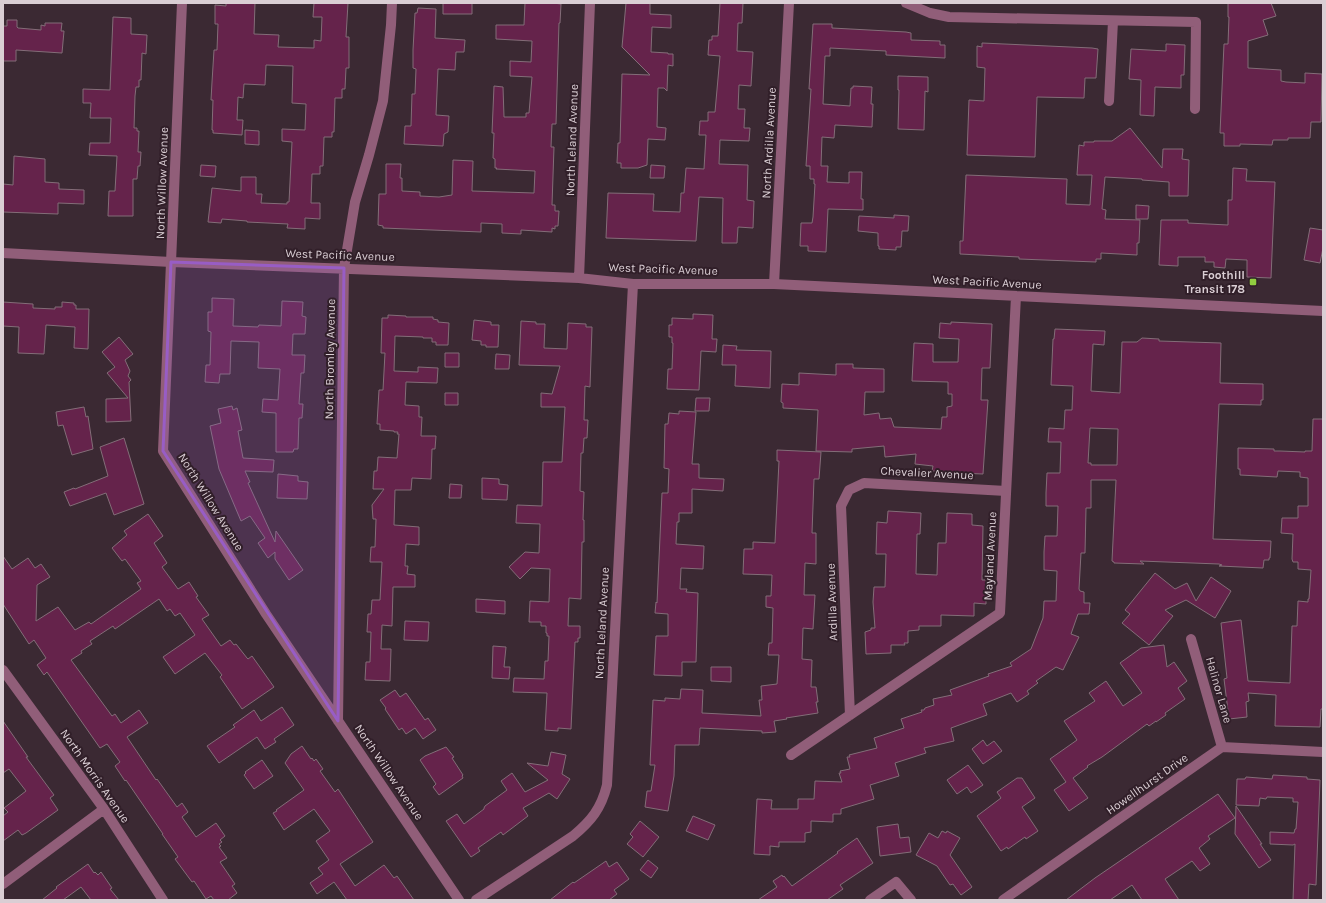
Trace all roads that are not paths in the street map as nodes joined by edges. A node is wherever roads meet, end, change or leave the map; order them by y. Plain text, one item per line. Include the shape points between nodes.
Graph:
1 (182, 3) edge
2 (392, 3) edge
3 (590, 3) edge
4 (789, 3) edge
5 (906, 3) edge
6 (1113, 21) junction
7 (1109, 101) dead end
8 (1195, 109) dead end
9 (3, 253) edge
10 (171, 262) junction
11 (344, 268) junction
12 (579, 278) junction
13 (633, 284) junction
14 (774, 284) junction
15 (1016, 296) junction
16 (1323, 311) edge
17 (849, 490) joint
18 (1006, 490) junction
19 (1191, 640) dead end
20 (3, 671) edge
21 (850, 715) junction
22 (338, 721) junction
23 (1222, 748) junction
24 (1323, 752) edge
25 (791, 755) dead end
26 (104, 808) junction
27 (3, 884) edge
28 (163, 900) edge
29 (459, 900) edge
30 (476, 900) edge
31 (870, 900) edge
32 (911, 900) edge
33 (1003, 900) edge

1 - 10 street, North Willow Avenue
2 - 11 street, North Bromley Avenue via 383,101 355,202
3 - 12 street, North Leland Avenue
4 - 14 street, North Ardilla Avenue
5 - 6 street via 930,13 949,17
6 - 7 street
6 - 8 street via 1196,22
9 - 10 street, West Pacific Avenue
10 - 11 street, West Pacific Avenue
10 - 22 street, North Willow Avenue via 163,451 266,614
11 - 12 street, West Pacific Avenue
11 - 22 street, North Bromley Avenue
12 - 13 street, West Pacific Avenue
13 - 14 street, West Pacific Avenue
13 - 30 street, North Leland Avenue via 606,785 603,799 586,826
14 - 15 street, West Pacific Avenue
15 - 16 street, West Pacific Avenue
15 - 18 street, Mayland Avenue
17 - 18 street, Chevalier Avenue via 864,483
17 - 21 street, Ardilla Avenue via 841,506
18 - 21 street, Mayland Avenue via 1000,613
19 - 23 street, Halinor Lane
20 - 26 street, North Morris Avenue
21 - 25 street, Mayland Avenue
22 - 29 street, North Willow Avenue
23 - 24 street
23 - 33 street, Howellhurst Drive
26 - 27 street
26 - 28 street, North Morris Avenue
31 - 32 street via 896,882

